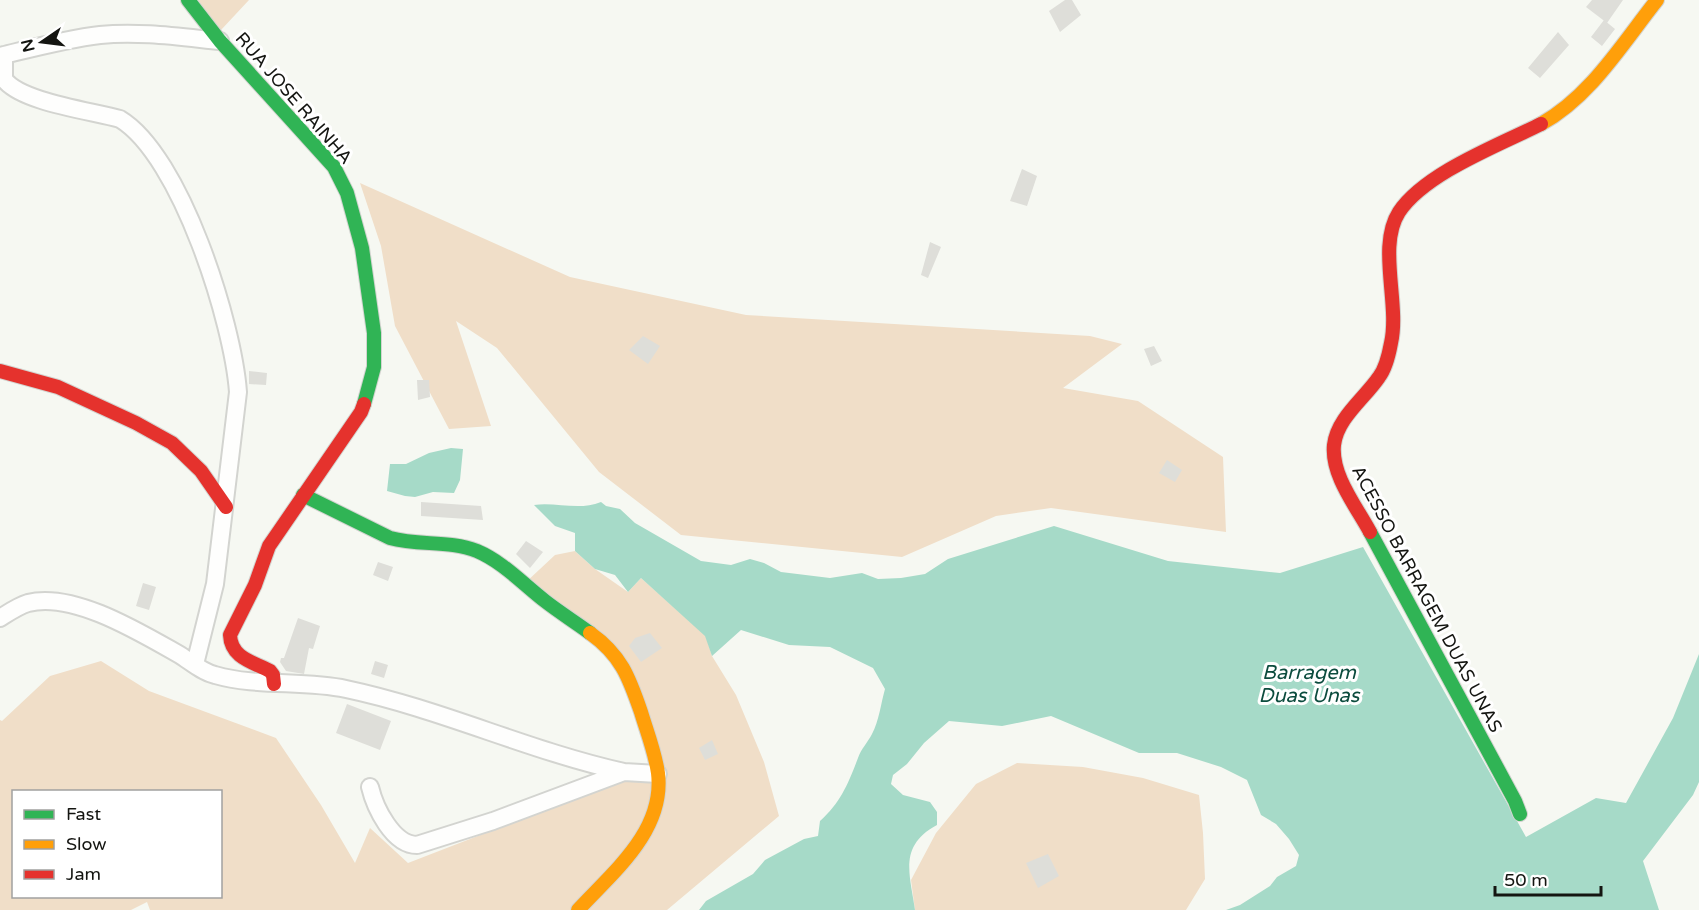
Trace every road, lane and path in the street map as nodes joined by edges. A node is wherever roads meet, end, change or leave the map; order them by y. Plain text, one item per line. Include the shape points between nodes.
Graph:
1 (188, 0) edge
2 (1657, 0) edge
3 (220, 41) junction
4 (2, 56) edge
5 (0, 371) edge
6 (303, 495) junction
7 (226, 507) junction
8 (0, 618) edge
9 (195, 664) junction
10 (274, 684) junction
11 (624, 772) junction
12 (658, 774) junction
13 (370, 787) dead end
14 (1520, 814) dead end
15 (578, 910) edge

1 - 3 street, RUA JOSE RAINHA
2 - 14 street, ACESSO BARRAGEM DUAS UNAS via 1582,94 1560,113 1441,176 1411,196 1398,213 1390,233 1395,325 1391,345 1382,373 1334,438 1337,471
3 - 4 street via 101,35
3 - 6 street, RUA JOSE RAINHA via 334,167 345,184 361,246 375,341 369,391 353,426
4 - 7 street via 4,79 15,90 131,125 160,163 179,197 198,238 237,367
5 - 7 street via 58,387 172,443 201,471
6 - 10 street, RUA JOSE RAINHA via 269,546 230,635 231,649 270,671
6 - 12 street via 390,538 447,543 476,551 507,569 544,601 606,644 631,682
7 - 9 street via 215,584
8 - 9 street via 28,603 78,607 119,623
9 - 10 street via 216,675
10 - 11 street via 346,689
11 - 12 street
11 - 13 street via 417,845 400,840 379,812
12 - 15 street via 654,814 638,844

